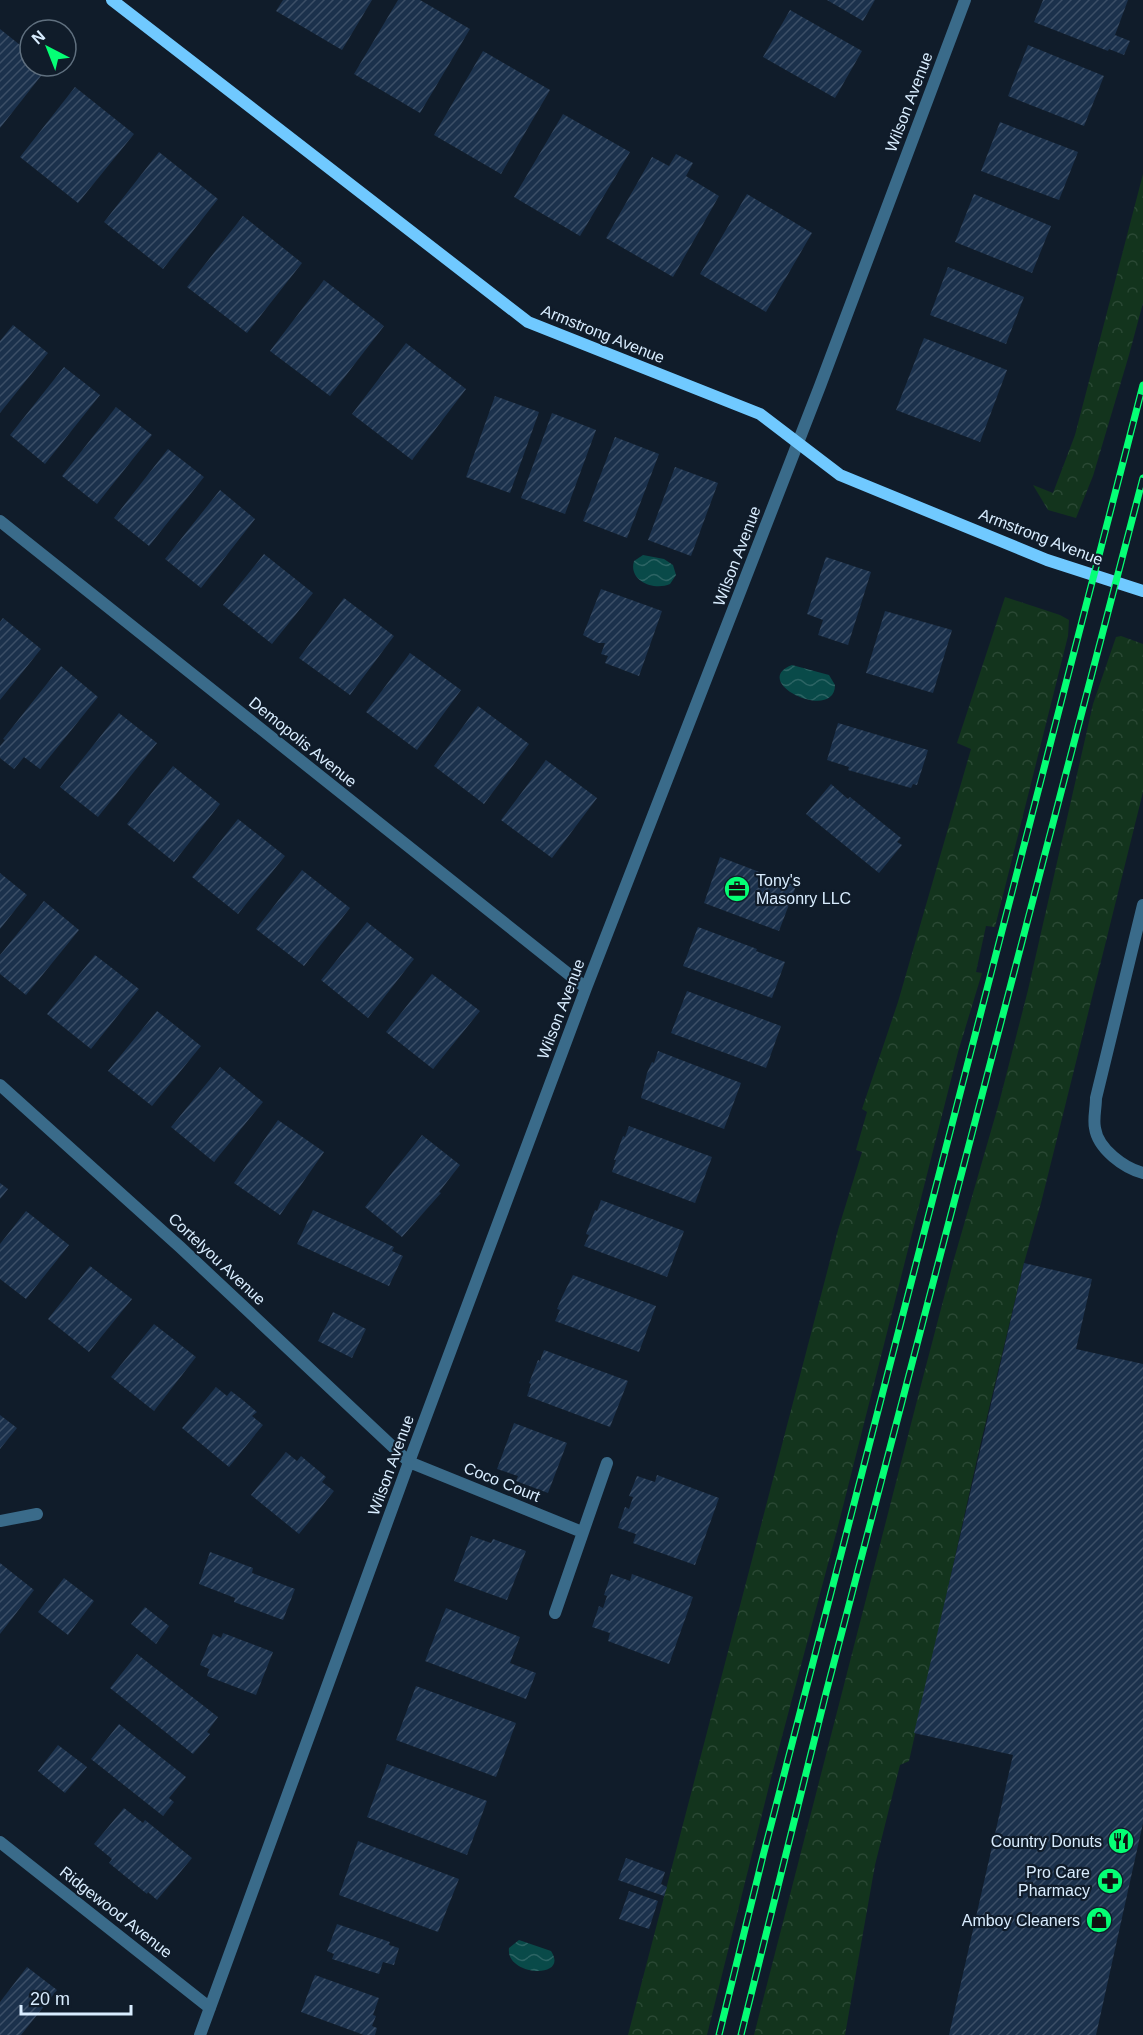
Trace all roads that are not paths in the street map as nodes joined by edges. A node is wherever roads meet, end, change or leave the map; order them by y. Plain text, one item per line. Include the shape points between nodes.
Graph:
1 (112, 0) edge
2 (965, 0) edge
3 (798, 443) junction
4 (0, 521) edge
5 (1143, 591) edge
6 (1143, 905) edge
7 (1140, 929) edge
8 (586, 988) junction
9 (0, 1085) edge
10 (1143, 1173) edge
11 (409, 1462) junction
12 (607, 1463) dead end
13 (37, 1514) dead end
14 (0, 1521) edge
15 (582, 1532) junction
16 (555, 1613) dead end
17 (0, 1842) edge
18 (210, 2008) junction
19 (200, 2035) edge

1 - 3 street, Armstrong Avenue via 528,322 760,414
2 - 3 street, Wilson Avenue
3 - 5 street, Armstrong Avenue via 840,475 1047,560
3 - 8 street, Wilson Avenue
4 - 8 street, Demopolis Avenue
6 - 7 street
7 - 10 street via 1096,1098 1095,1129 1118,1161
8 - 11 street, Wilson Avenue
9 - 11 street, Cortelyou Avenue
11 - 15 street, Coco Court
11 - 18 street, Wilson Avenue
12 - 15 street
13 - 14 street
15 - 16 street
17 - 18 street, Ridgewood Avenue
18 - 19 street, Wilson Avenue

